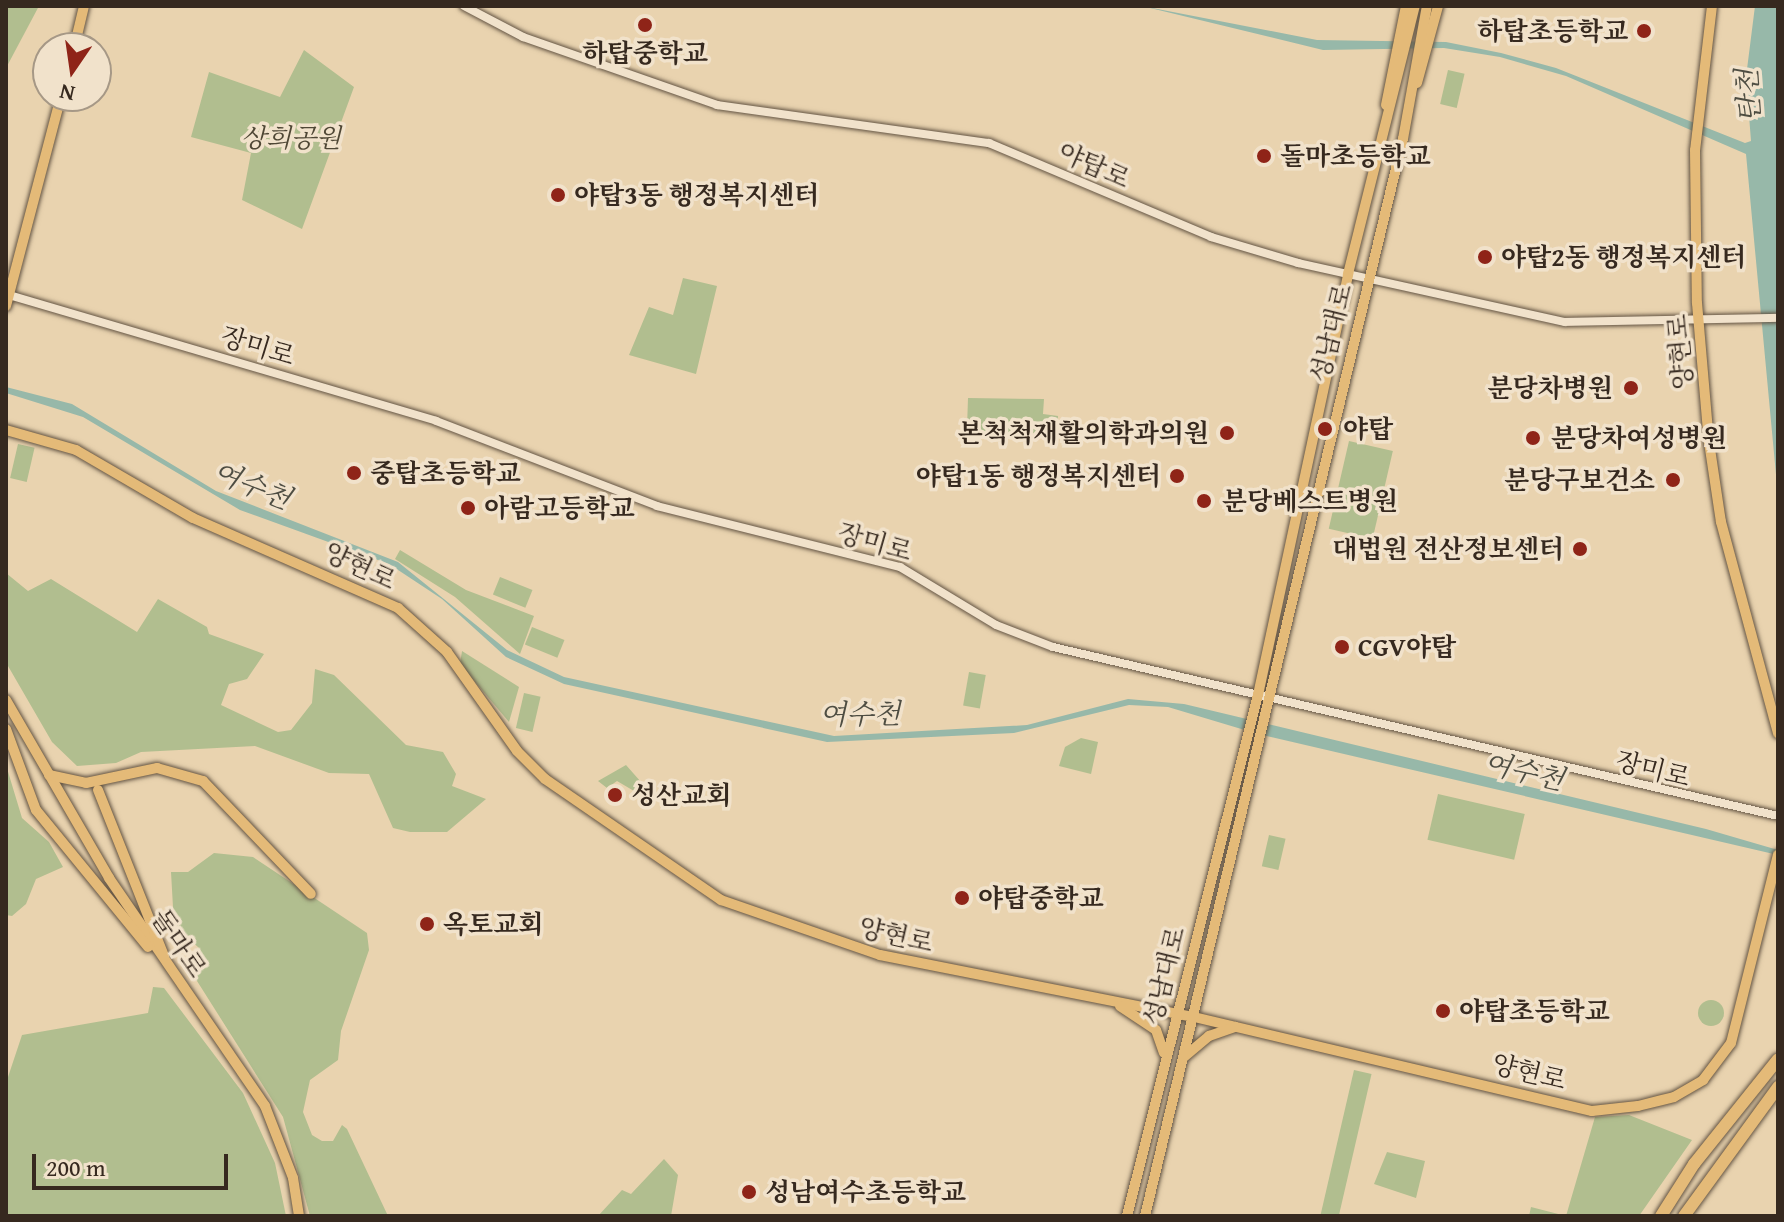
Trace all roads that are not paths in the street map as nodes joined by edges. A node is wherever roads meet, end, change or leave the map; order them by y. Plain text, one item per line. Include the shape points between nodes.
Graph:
1 (84, 6) edge
2 (464, 6) edge
3 (1406, 6) edge
4 (1415, 6) edge
5 (1427, 6) edge
6 (1438, 6) edge
7 (1712, 6) edge
8 (78, 32) edge
9 (1403, 37) junction
10 (1424, 38) junction
11 (57, 112) edge
12 (1348, 274) junction
13 (1367, 279) junction
14 (8, 301) edge
15 (1778, 318) edge
16 (1699, 322) junction
17 (6, 430) edge
18 (1258, 695) junction
19 (1271, 699) junction
20 (6, 700) edge
21 (6, 729) edge
22 (1778, 733) edge
23 (49, 775) junction
24 (98, 790) dead end
25 (1778, 816) edge
26 (1778, 855) edge
27 (311, 894) dead end
28 (166, 966) junction
29 (1115, 1003) junction
30 (1177, 1014) junction
31 (1194, 1017) junction
32 (1237, 1027) junction
33 (1183, 1058) junction
34 (1778, 1059) edge
35 (1164, 1065) junction
36 (1778, 1087) edge
37 (299, 1216) edge
38 (1127, 1216) edge
39 (1145, 1216) edge
40 (1661, 1216) edge
41 (1684, 1216) edge

1 - 8 main road
2 - 12 street, 야탑로 via 523,37 683,96 794,120 975,139 1211,237
3 - 9 main road
4 - 9 main road
5 - 10 main road
6 - 10 main road
7 - 16 main road, 양현로 via 1696,121
9 - 12 main road, 성남대로
10 - 13 main road, 성남대로
11 - 14 main road
12 - 13 street, 야탑로
12 - 18 main road, 성남대로
13 - 16 street, 야탑로 via 1565,322
13 - 19 main road, 성남대로
14 - 18 street, 장미로 via 436,421 657,506 900,567 996,625 1053,647
15 - 16 street, 야탑로
16 - 22 main road, 양현로 via 1716,494
17 - 29 main road, 양현로 via 76,450 193,518 398,608 447,652 531,767 721,900 880,955
18 - 19 street, 장미로
18 - 30 main road, 성남대로
19 - 25 street, 장미로
19 - 31 main road, 성남대로
20 - 23 main road, 돌마로
21 - 28 main road via 36,810
23 - 27 main road via 86,783 157,768 203,781
23 - 28 main road, 돌마로
24 - 28 main road
26 - 32 main road, 양현로 via 1731,1043 1703,1080 1674,1097 1592,1111
28 - 37 main road, 돌마로 via 265,1106 293,1178
29 - 30 main road, 양현로
29 - 35 main road via 1156,1030
30 - 31 main road, 양현로
30 - 35 main road, 성남대로
31 - 32 main road, 양현로
31 - 33 main road, 성남대로
32 - 33 main road via 1209,1036
33 - 39 main road, 성남대로
34 - 40 highway via 1694,1164
35 - 38 main road, 성남대로
36 - 41 highway

